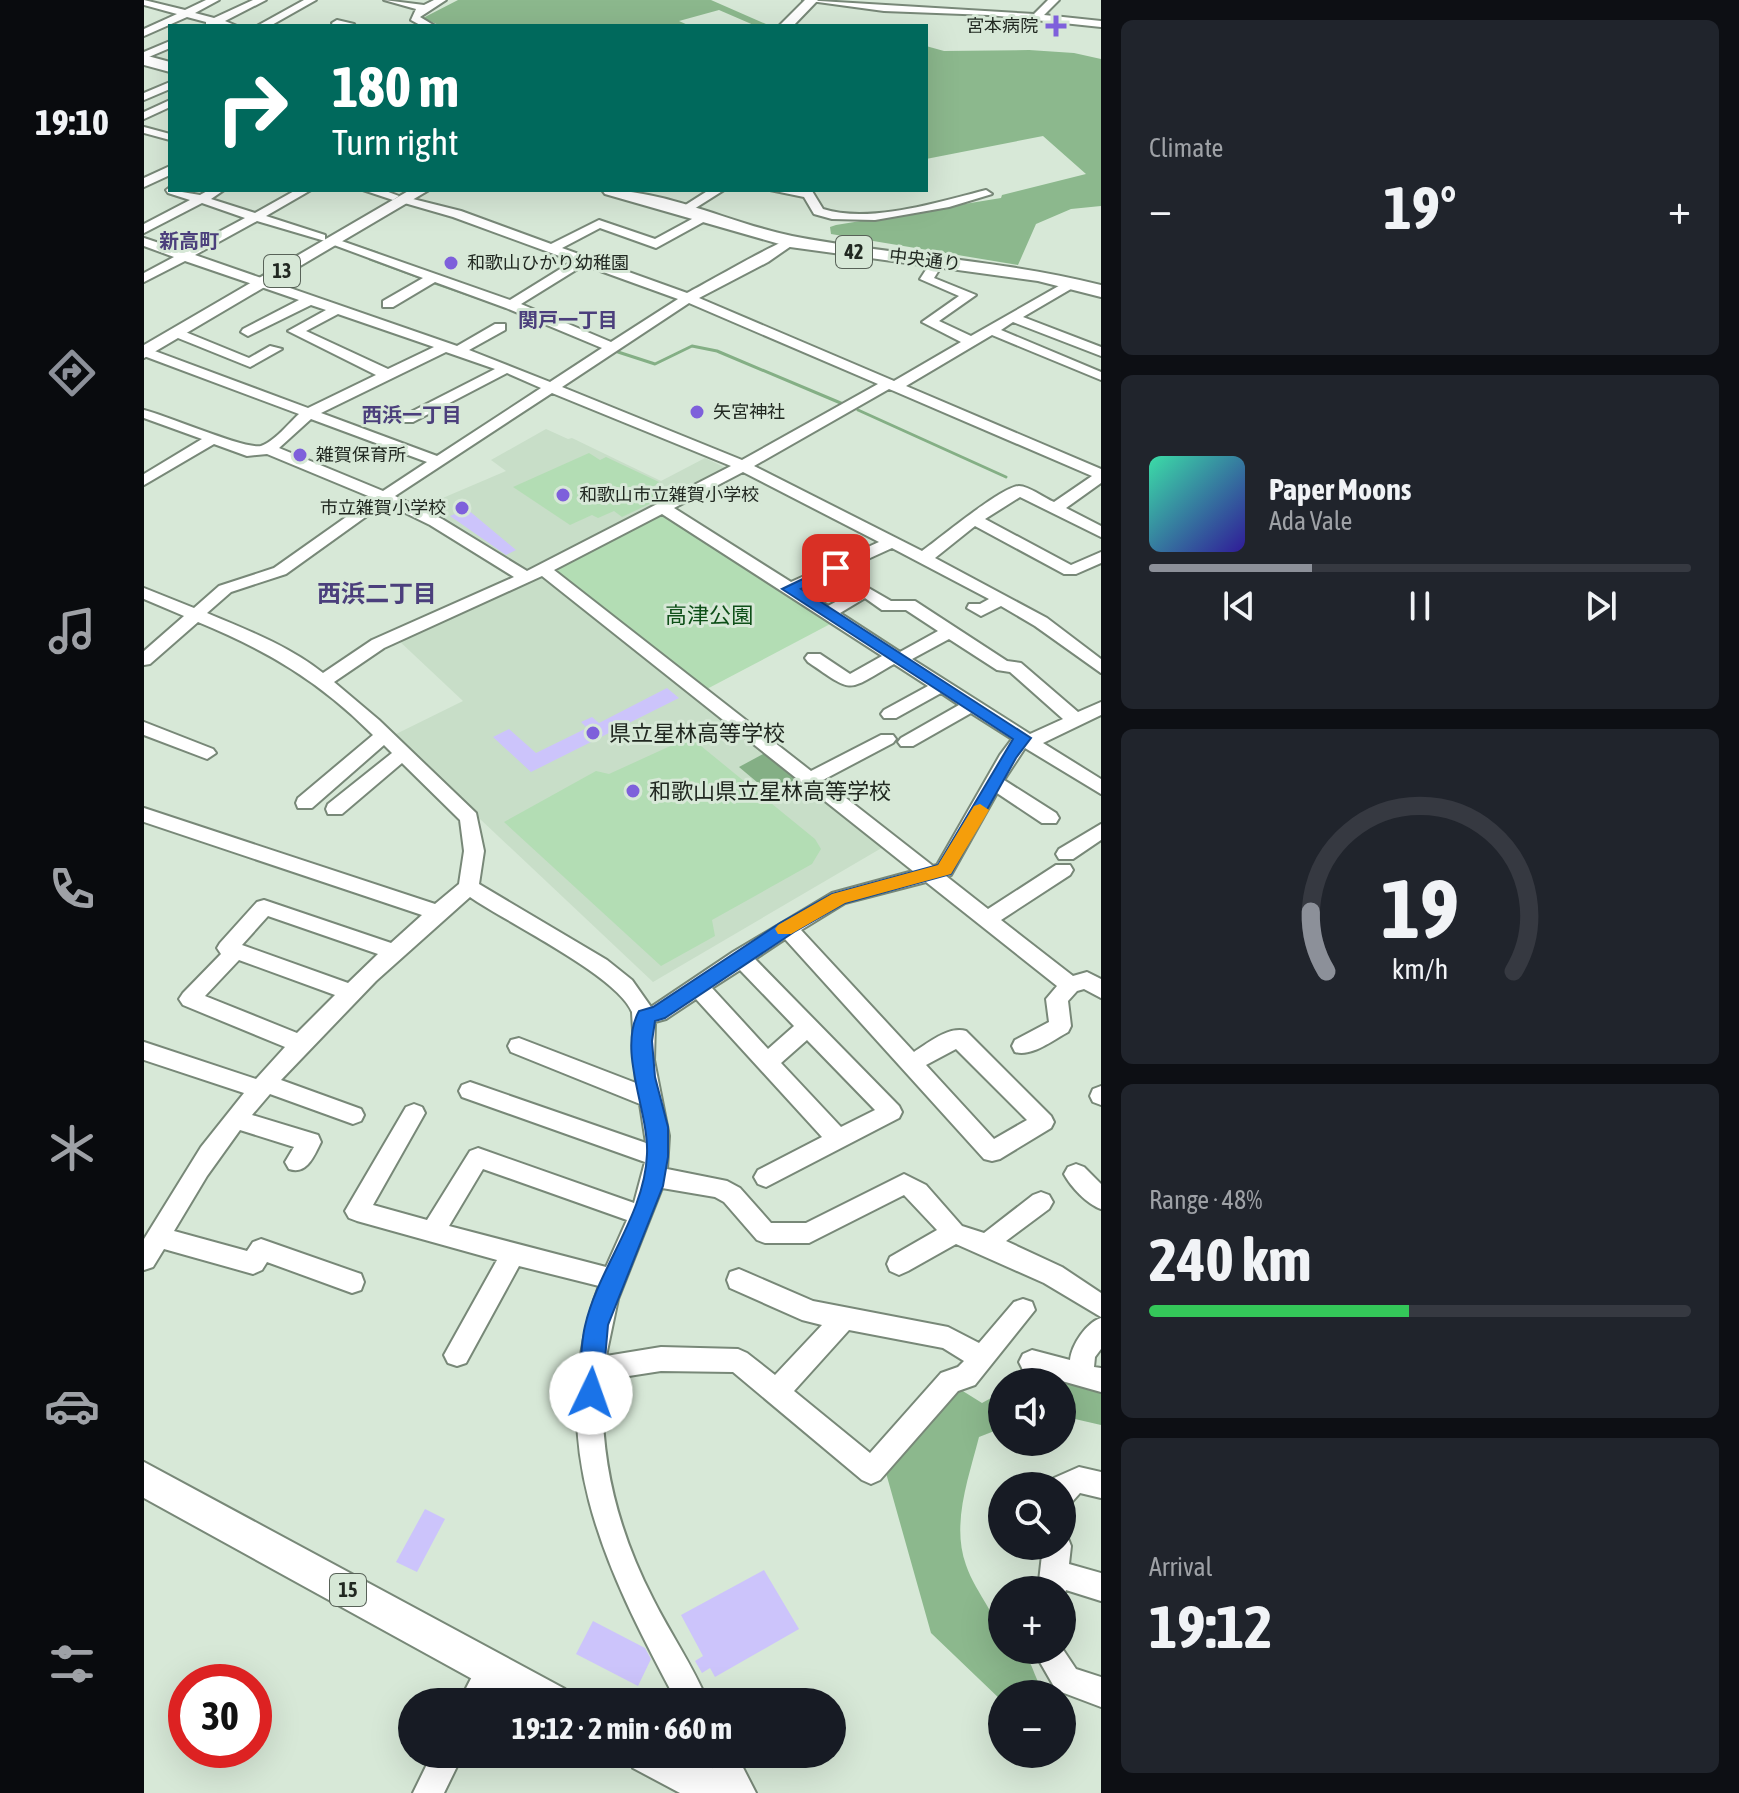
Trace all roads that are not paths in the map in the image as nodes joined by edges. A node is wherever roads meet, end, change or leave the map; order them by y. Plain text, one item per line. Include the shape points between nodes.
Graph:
1 (214, 0) edge
2 (261, 0) edge
3 (311, 0) edge
4 (389, 0) edge
5 (441, 0) edge
6 (801, 0) edge
7 (810, 0) edge
8 (1027, 0) edge
9 (1054, 0) edge
10 (144, 2) edge
11 (425, 8) junction
12 (186, 13) junction
13 (1014, 15) junction
14 (1036, 17) junction
15 (415, 18) junction
16 (1098, 22) edge
17 (337, 23) dead end
18 (211, 24) edge
19 (266, 24) edge
20 (341, 24) edge
21 (404, 24) edge
22 (426, 24) edge
23 (778, 24) edge
24 (788, 24) edge
25 (144, 33) edge
26 (168, 45) edge
27 (144, 58) edge
28 (168, 69) edge
29 (168, 71) edge
30 (144, 85) edge
31 (168, 86) edge
32 (144, 97) edge
33 (168, 104) edge
34 (144, 116) edge
35 (144, 130) edge
36 (168, 136) edge
37 (168, 171) edge
38 (145, 182) edge
39 (168, 189) edge
40 (178, 192) edge
41 (214, 192) edge
42 (301, 192) edge
43 (618, 192) edge
44 (715, 192) edge
45 (792, 192) edge
46 (986, 194) dead end
47 (401, 195) edge
48 (201, 199) junction
49 (682, 211) junction
50 (256, 217) junction
51 (703, 217) junction
52 (144, 229) edge
53 (327, 240) junction
54 (790, 241) junction
55 (144, 242) edge
56 (553, 248) junction
57 (184, 256) junction
58 (583, 260) junction
59 (938, 262) junction
60 (144, 278) edge
61 (433, 278) junction
62 (256, 281) junction
63 (1071, 283) junction
64 (1101, 291) edge
65 (688, 298) junction
66 (310, 300) junction
67 (388, 304) dead end
68 (511, 305) junction
69 (337, 309) junction
70 (1014, 318) junction
71 (500, 327) dead end
72 (993, 331) junction
73 (248, 332) dead end
74 (178, 333) junction
75 (973, 342) junction
76 (613, 348) junction
77 (144, 349) edge
78 (275, 349) dead end
79 (452, 349) junction
80 (1101, 352) edge
81 (507, 368) junction
82 (388, 375) junction
83 (1099, 376) edge
84 (891, 385) junction
85 (556, 388) junction
86 (309, 413) junction
87 (144, 414) edge
88 (408, 419) dead end
89 (214, 438) junction
90 (269, 449) junction
91 (440, 462) junction
92 (743, 466) junction
93 (1101, 475) edge
94 (144, 480) edge
95 (384, 497) junction
96 (662, 507) junction
97 (1056, 508) junction
98 (974, 519) junction
99 (1101, 532) edge
100 (894, 541) junction
101 (1101, 557) edge
102 (924, 558) junction
103 (534, 574) junction
104 (790, 589) junction
105 (144, 593) edge
106 (1001, 599) junction
107 (975, 608) dead end
108 (197, 613) junction
109 (828, 613) junction
110 (951, 631) junction
111 (897, 657) junction
112 (814, 658) dead end
113 (144, 660) edge
114 (1101, 668) edge
115 (321, 683) junction
116 (941, 686) junction
117 (972, 705) junction
118 (1101, 708) edge
119 (890, 714) dead end
120 (1076, 720) junction
121 (144, 728) edge
122 (384, 735) junction
123 (887, 739) dead end
124 (1026, 740) junction
125 (907, 742) dead end
126 (207, 753) dead end
127 (402, 754) junction
128 (810, 779) junction
129 (994, 782) junction
130 (1101, 788) edge
131 (305, 803) dead end
132 (335, 809) dead end
133 (144, 815) edge
134 (1049, 818) dead end
135 (1101, 831) edge
136 (930, 873) junction
137 (469, 887) junction
138 (438, 913) junction
139 (986, 920) junction
140 (787, 928) junction
141 (236, 951) junction
142 (394, 952) junction
143 (740, 957) junction
144 (1070, 985) junction
145 (697, 986) junction
146 (1101, 990) edge
147 (351, 992) junction
148 (646, 1016) junction
149 (808, 1027) junction
150 (301, 1044) junction
151 (519, 1046) dead end
152 (1023, 1046) dead end
153 (144, 1051) edge
154 (767, 1062) junction
155 (912, 1063) junction
156 (264, 1087) junction
157 (470, 1091) dead end
158 (649, 1098) junction
159 (414, 1113) dead end
160 (353, 1115) dead end
161 (236, 1120) junction
162 (838, 1139) junction
163 (297, 1162) dead end
164 (656, 1167) junction
165 (1076, 1174) dead end
166 (766, 1177) dead end
167 (1101, 1199) edge
168 (1041, 1202) dead end
169 (640, 1215) junction
170 (433, 1232) junction
171 (954, 1233) junction
172 (159, 1237) junction
173 (989, 1245) junction
174 (513, 1254) junction
175 (144, 1260) edge
176 (899, 1264) dead end
177 (613, 1279) junction
178 (739, 1280) dead end
179 (352, 1282) dead end
180 (1101, 1306) edge
181 (1023, 1310) dead end
182 (843, 1320) junction
183 (1101, 1329) edge
184 (457, 1355) dead end
185 (981, 1358) junction
186 (1032, 1362) dead end
187 (591, 1370) junction
188 (1091, 1378) edge
189 (775, 1393) junction
190 (144, 1479) edge
191 (1076, 1481) edge
192 (1101, 1485) edge
193 (1054, 1570) edge
194 (1101, 1587) edge
195 (1056, 1664) edge
196 (491, 1669) junction
197 (481, 1688) edge
198 (526, 1688) edge
199 (686, 1688) edge
200 (1101, 1692) edge
201 (441, 1768) edge
202 (673, 1768) edge
203 (728, 1768) edge
204 (428, 1793) edge
205 (719, 1793) edge
206 (741, 1793) edge

1 - 12 street
2 - 18 street
3 - 19 street
4 - 11 street
5 - 11 street
6 - 23 main road
7 - 13 street
7 - 24 main road
8 - 13 street
9 - 14 street
10 - 12 street
11 - 15 street
12 - 18 street
12 - 25 street
13 - 14 street
14 - 16 street
15 - 21 street
15 - 22 street
17 - 20 street
26 - 27 street
27 - 28 highway
29 - 30 street
31 - 32 street
33 - 34 street
35 - 36 street
37 - 38 street
38 - 39 street
40 - 48 street
41 - 48 street
42 - 50 street
43 - 49 highway, 中央通り / 42
44 - 49 street
45 - 46 street via 808,194 827,216 842,217 888,214
47 - 53 main road, 13
47 - 56 street
48 - 50 street
48 - 52 street
49 - 51 highway, 中央通り / 42
50 - 53 street
50 - 57 street
51 - 54 highway, 中央通り / 42
51 - 56 street via 656,244 599,224
53 - 61 street
53 - 62 main road, 13
54 - 59 highway, 中央通り / 42
54 - 65 street
55 - 57 street
56 - 58 street
57 - 60 street
57 - 62 street
58 - 65 street
58 - 68 street
59 - 63 highway, 中央通り / 42
59 - 75 street via 926,279 969,295 929,322
61 - 67 street
61 - 68 street
62 - 66 street
62 - 74 main road, 13
62 - 77 main road, 13
63 - 64 highway, 中央通り / 42
63 - 70 street
65 - 76 street
65 - 84 street
66 - 69 street
66 - 73 street
68 - 76 street
69 - 79 street
69 - 82 street via 295,331
70 - 72 street
70 - 80 street
71 - 79 street
72 - 75 street
72 - 83 street
74 - 77 main road, 13
74 - 78 street via 250,363
75 - 84 street
76 - 85 street
77 - 86 street
79 - 81 street
79 - 82 street
81 - 85 street
81 - 88 street
82 - 86 street
84 - 92 street
84 - 93 street
85 - 91 street
85 - 92 street
86 - 90 street
86 - 91 street
87 - 89 street
89 - 90 street via 247,452
89 - 94 street
90 - 95 street
91 - 95 street
92 - 96 street
92 - 100 street
93 - 97 street
95 - 103 street
95 - 108 street via 280,571 232,585
96 - 103 street
96 - 104 street
97 - 98 street via 1019,491
97 - 99 street
98 - 101 street via 1070,571
98 - 102 street
100 - 102 street
100 - 104 street
102 - 106 street
103 - 115 street via 378,644
103 - 128 street
104 - 109 street
105 - 108 street
106 - 107 street via 981,611
106 - 114 street
108 - 113 street
108 - 115 street via 302,665
109 - 110 street via 865,591 888,606 909,605
109 - 111 street
110 - 111 street
110 - 120 street via 1003,666 1015,667
111 - 112 street via 849,682
111 - 116 street
115 - 122 street
116 - 117 street
116 - 119 street
117 - 124 street
117 - 125 street
118 - 120 street
120 - 124 street
121 - 126 street
122 - 127 street
122 - 131 street
123 - 128 street
124 - 129 street
124 - 130 street
127 - 132 street
127 - 137 street via 469,818 474,851
128 - 136 street
129 - 134 street
129 - 136 street via 953,859 944,870
133 - 138 street
135 - 139 street
136 - 139 street
136 - 140 street via 839,898
137 - 138 street
137 - 148 street via 602,967
138 - 142 street
139 - 144 street
140 - 143 street
140 - 155 street
141 - 142 street via 227,948 264,907
141 - 147 street
141 - 150 street via 190,999
142 - 147 street
143 - 145 street
143 - 149 street
144 - 146 street via 1087,980
144 - 152 street via 1057,999 1060,1026
145 - 148 street
145 - 154 street
147 - 150 street
148 - 158 street via 642,1041
149 - 154 street
149 - 162 street via 891,1112
150 - 156 street
151 - 158 street
153 - 156 street
154 - 162 street
155 - 155 street via 958,1037 1043,1122 992,1152
156 - 160 street
156 - 161 street
157 - 164 street
158 - 164 street via 657,1127
159 - 170 street via 357,1211
161 - 163 street via 310,1142
161 - 172 street
162 - 166 street
164 - 169 street
164 - 171 street via 732,1195 765,1233 809,1233 904,1184 918,1192
165 - 167 street
168 - 173 street
169 - 170 street via 478,1158
169 - 177 street
170 - 174 street
171 - 173 street
171 - 176 street
172 - 175 street
172 - 179 street via 253,1263 261,1249
173 - 180 street via 1053,1275
174 - 177 street
174 - 184 street
177 - 187 street via 596,1325
178 - 182 street via 811,1312
181 - 185 street
182 - 185 street via 948,1338
182 - 189 street
183 - 188 street via 1083,1354
185 - 189 street via 966,1377 950,1381 871,1471
186 - 188 street
187 - 189 street via 661,1359 738,1361
187 - 199 street via 590,1439 599,1503 625,1574
190 - 196 main road, 15
191 - 192 street
193 - 194 street
195 - 200 street via 1066,1680
196 - 197 street
196 - 198 main road, 15
201 - 204 street
202 - 205 main road
203 - 206 street

